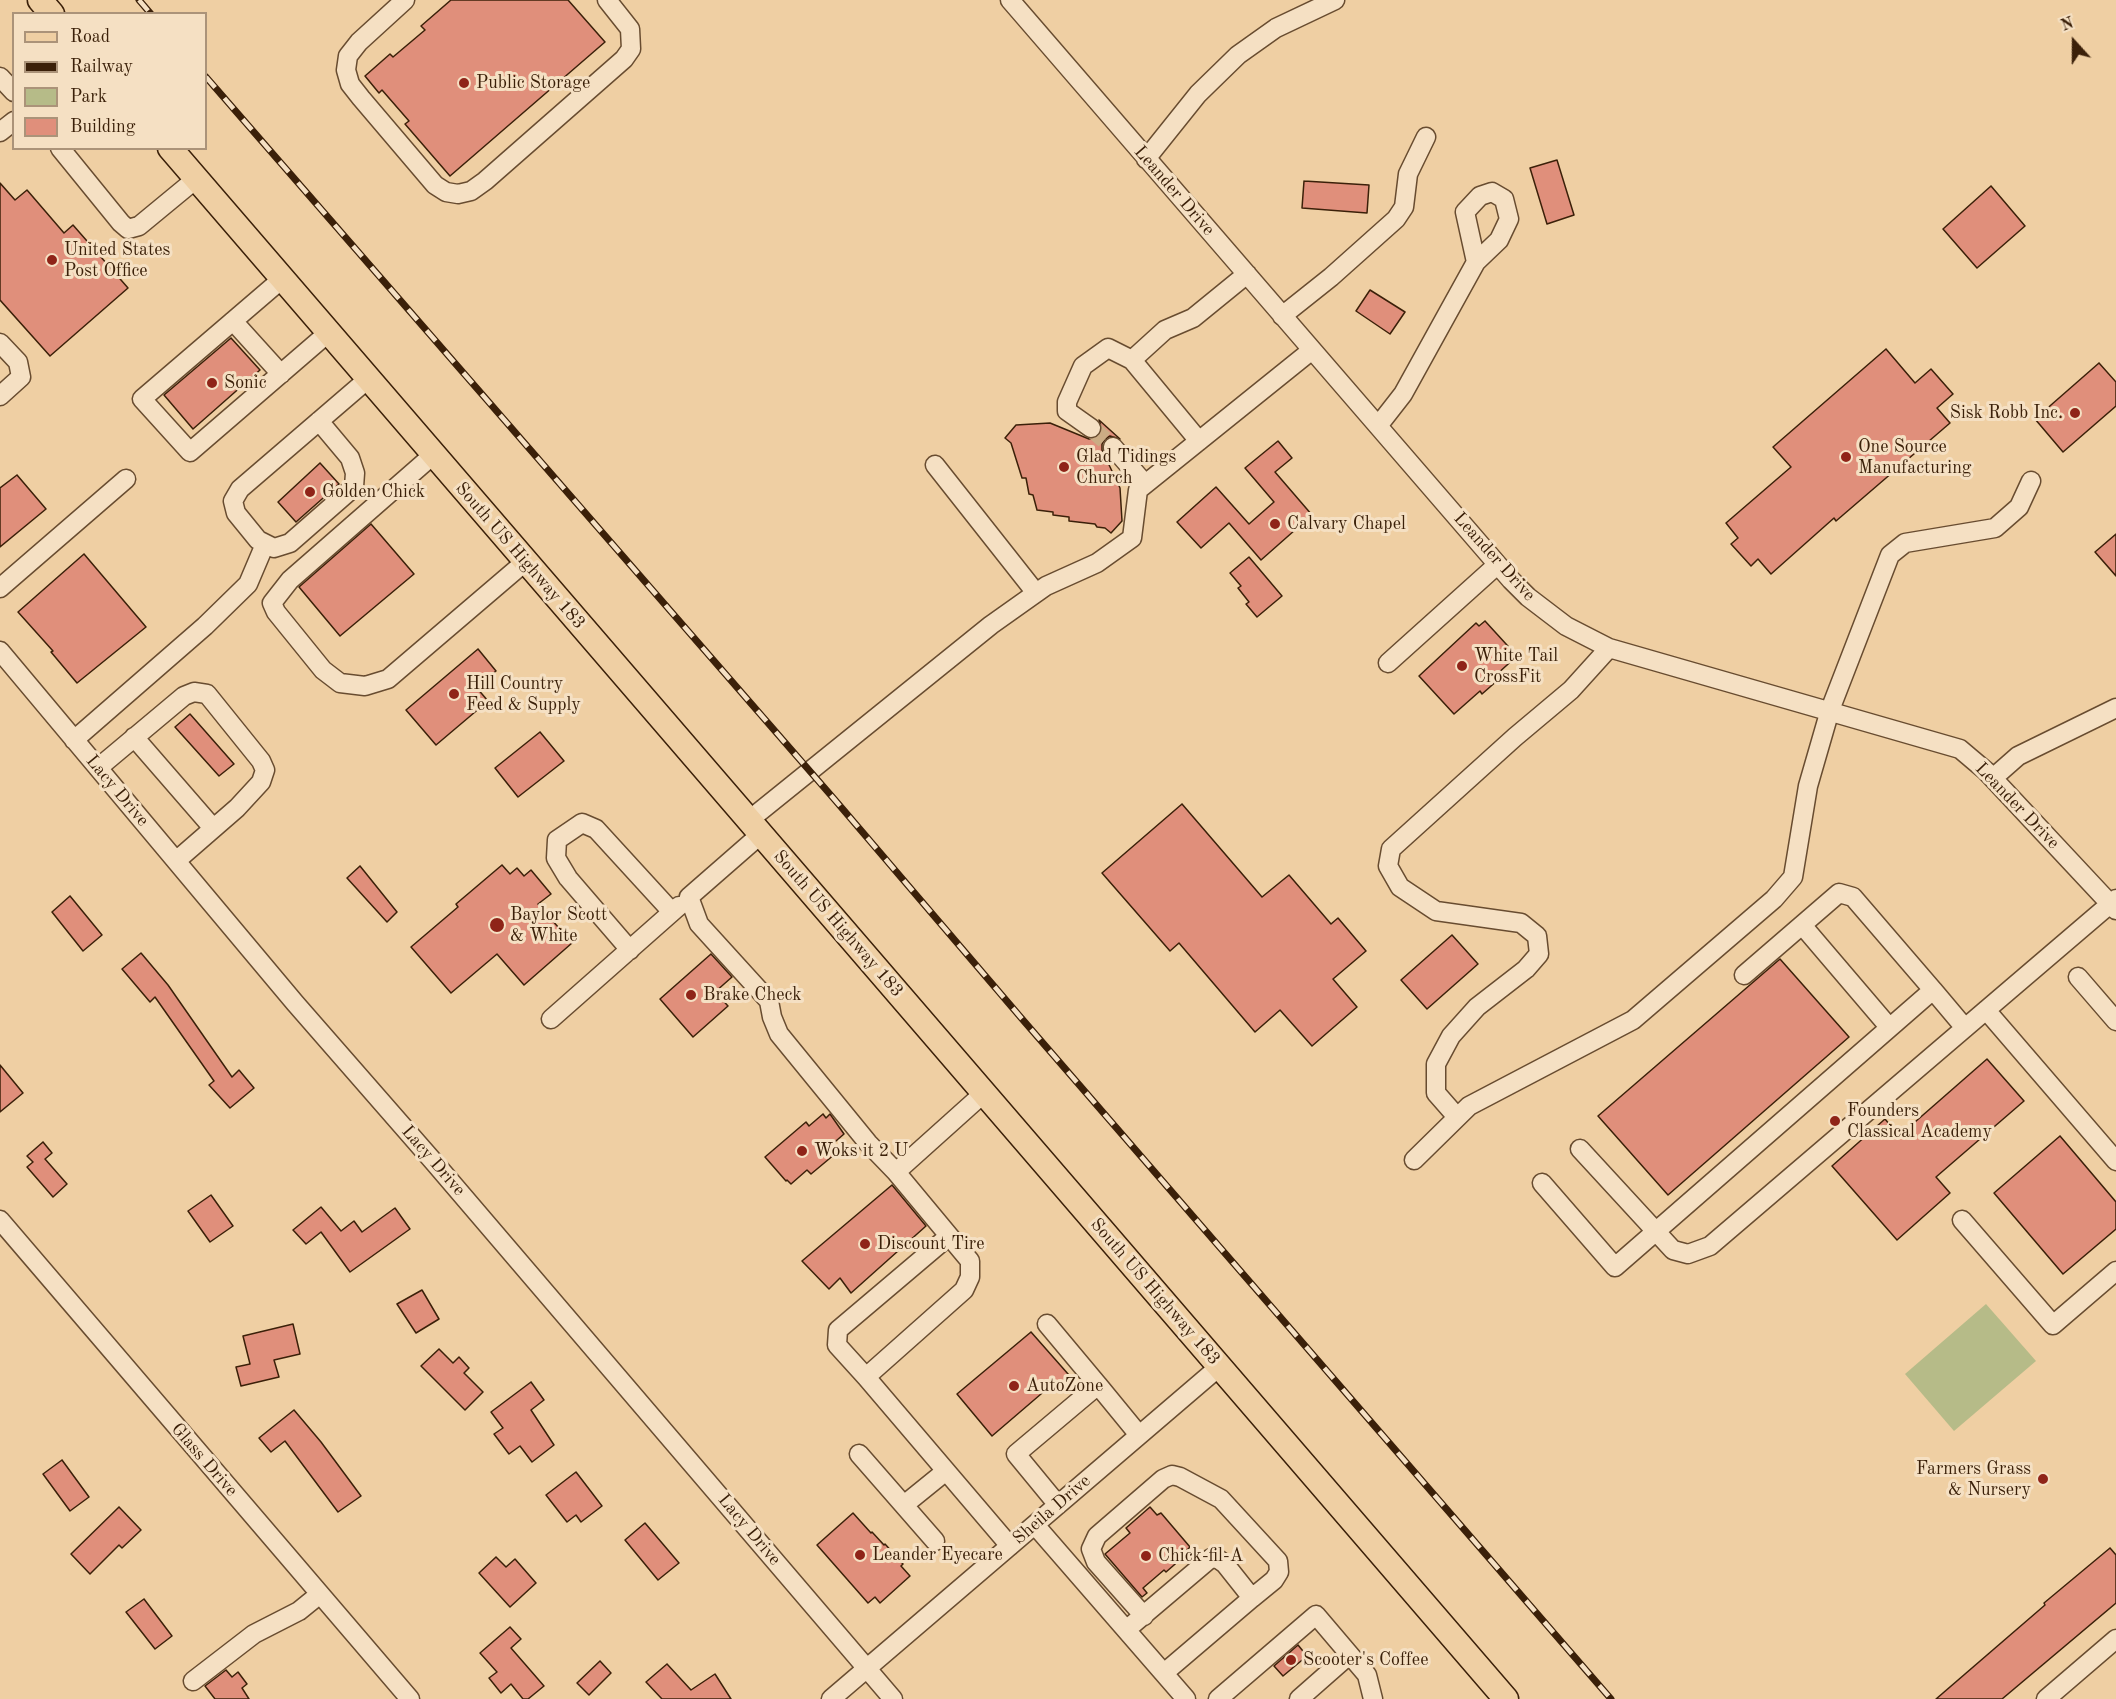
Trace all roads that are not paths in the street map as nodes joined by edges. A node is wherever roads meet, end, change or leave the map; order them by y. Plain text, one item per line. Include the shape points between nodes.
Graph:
1 (40, 0) edge
2 (405, 0) edge
3 (607, 0) edge
4 (1010, 0) edge
5 (1335, 0) edge
6 (50, 12) edge
7 (0, 77) edge
8 (12, 90) edge
9 (12, 123) edge
10 (0, 132) edge
11 (1426, 136) dead end
12 (62, 150) edge
13 (172, 150) edge
14 (1146, 159) junction
15 (196, 179) junction
16 (1476, 262) dead end
17 (1246, 274) junction
18 (282, 279) junction
19 (1282, 316) junction
20 (233, 321) junction
21 (328, 333) junction
22 (0, 343) edge
23 (1312, 350) junction
24 (1132, 360) junction
25 (281, 374) junction
26 (368, 379) junction
27 (0, 396) edge
28 (319, 421) junction
29 (1378, 426) junction
30 (1091, 428) tunnel mouth
31 (1199, 441) junction
32 (1113, 447) tunnel mouth
33 (433, 455) junction
34 (934, 465) dead end
35 (126, 479) dead end
36 (2031, 481) dead end
37 (1145, 484) junction
38 (265, 544) junction
39 (525, 562) junction
40 (1497, 565) junction
41 (0, 588) edge
42 (1036, 593) junction
43 (1609, 648) junction
44 (0, 651) edge
45 (1388, 663) dead end
46 (2116, 708) edge
47 (1830, 710) junction
48 (134, 737) junction
49 (74, 740) junction
50 (98, 768) junction
51 (1993, 778) junction
52 (213, 828) junction
53 (754, 828) junction
54 (176, 861) junction
55 (689, 897) junction
56 (2114, 904) edge
57 (672, 912) junction
58 (1802, 925) junction
59 (630, 950) junction
60 (1744, 975) dead end
61 (2078, 977) dead end
62 (1933, 990) junction
63 (1986, 1010) junction
64 (551, 1019) dead end
65 (2116, 1021) edge
66 (1889, 1028) junction
67 (1965, 1028) junction
68 (984, 1093) junction
69 (1457, 1117) junction
70 (1580, 1149) dead end
71 (1414, 1160) dead end
72 (2116, 1161) edge
73 (896, 1172) junction
74 (1542, 1183) dead end
75 (0, 1220) edge
76 (1962, 1220) dead end
77 (1656, 1232) junction
78 (949, 1236) junction
79 (2116, 1271) edge
80 (1047, 1324) dead end
81 (1218, 1367) junction
82 (866, 1377) junction
83 (1098, 1385) junction
84 (1139, 1435) junction
85 (859, 1454) dead end
86 (946, 1471) junction
87 (904, 1505) junction
88 (1058, 1505) junction
89 (1035, 1525) junction
90 (935, 1541) dead end
91 (1010, 1546) junction
92 (320, 1594) junction
93 (1251, 1598) junction
94 (1143, 1616) junction
95 (1126, 1630) junction
96 (2116, 1638) edge
97 (1349, 1654) junction
98 (867, 1668) junction
99 (1164, 1673) junction
100 (193, 1680) dead end
101 (1223, 1698) edge
102 (410, 1699) edge
103 (831, 1699) edge
104 (893, 1699) edge
105 (1186, 1699) edge
106 (1299, 1699) edge
107 (1373, 1699) edge
108 (1506, 1699) edge
109 (2046, 1699) edge

1 - 6 main road
2 - 3 street via 348,56 346,70 350,84 435,185 458,194 485,181 624,59 631,49 630,29
4 - 14 street, Leander Drive
5 - 14 street via 1276,28 1238,55 1198,94
7 - 8 street
9 - 10 street
11 - 19 street via 1408,174 1404,207 1396,219
12 - 15 street via 128,228 139,226
13 - 15 main road, South US Highway 183
14 - 17 street, Leander Drive
15 - 18 main road, South US Highway 183
16 - 29 street via 1403,394
17 - 19 street, Leander Drive
17 - 24 street via 1193,318 1165,330
18 - 20 street
18 - 21 main road, South US Highway 183
19 - 23 street, Leander Drive
20 - 25 street
20 - 25 street via 142,399 190,452
21 - 25 street
21 - 26 main road, South US Highway 183
22 - 27 street via 18,362 21,377
23 - 29 street, Leander Drive
23 - 31 street
24 - 30 street via 1108,348 1083,366 1067,402 1067,411
24 - 31 street
26 - 28 street
26 - 33 main road, South US Highway 183
28 - 38 street via 240,489 232,501 236,513
28 - 38 street via 350,458 354,487 290,543 274,548
29 - 40 street, Leander Drive
31 - 37 street
32 - 37 street
33 - 39 main road, South US Highway 183
33 - 39 street via 290,580 272,603 323,670 340,683 365,686 388,679
34 - 42 street
35 - 41 street
36 - 47 street via 2019,507 1995,528 1905,543 1890,555
37 - 42 street via 1138,490 1132,538 1097,564
38 - 49 street via 248,584
39 - 53 main road, South US Highway 183
40 - 43 street, Leander Drive via 1546,612
40 - 45 street
42 - 53 street via 991,625
43 - 47 street, Leander Drive
43 - 69 street via 1571,690 1391,849 1388,866 1400,887 1436,911 1521,922 1537,936 1539,954 1478,1007 1451,1036 1436,1064 1436,1093
44 - 49 street, Lacy Drive
46 - 51 street via 2018,756
47 - 51 street, Leander Drive via 1960,749
47 - 69 street via 1808,786 1793,877 1774,899 1633,1020 1469,1106
48 - 50 street
48 - 52 street
48 - 52 street via 184,696 194,692 207,694 265,770 261,782
49 - 50 street, Lacy Drive
50 - 54 street, Lacy Drive
51 - 56 street, Leander Drive
52 - 54 street
53 - 55 street
53 - 68 main road, South US Highway 183
54 - 98 street, Lacy Drive
55 - 57 street
55 - 73 street via 699,924 769,1001 779,1034
56 - 63 street
57 - 59 street
57 - 59 street via 596,829 582,823 557,840 556,858 568,878
58 - 60 street
58 - 62 street via 1839,893 1853,897
58 - 66 street
59 - 64 street
61 - 65 street
62 - 66 street
62 - 67 street
63 - 67 street
63 - 72 street
66 - 77 street
67 - 77 street via 1710,1246 1688,1254 1680,1252
68 - 73 street
68 - 81 main road, South US Highway 183
69 - 71 street
70 - 77 street
73 - 78 street
74 - 77 street via 1615,1267
75 - 92 street, Glass Drive
76 - 79 street via 2053,1325
78 - 82 street via 970,1261 970,1277 964,1290
78 - 82 street via 837,1330 837,1345
80 - 83 street
81 - 84 street, Sheila Drive
81 - 108 main road, South US Highway 183
82 - 86 street
83 - 84 street
83 - 88 street via 1016,1454
84 - 88 street, Sheila Drive
85 - 87 street
86 - 87 street
86 - 91 street
87 - 90 street
88 - 89 street, Sheila Drive
89 - 91 street, Sheila Drive
89 - 95 street
91 - 98 street, Sheila Drive
92 - 100 street via 299,1611 254,1634
92 - 102 street, Glass Drive
93 - 94 street via 1225,1564 1211,1558
93 - 94 street via 1274,1580 1279,1572 1278,1561 1221,1499 1172,1475 1097,1536 1091,1549 1096,1562
93 - 99 street
94 - 95 street
95 - 99 street
96 - 109 street
97 - 101 street via 1316,1615
97 - 106 street
97 - 107 street via 1367,1675
98 - 103 street, Sheila Drive
98 - 104 street, Lacy Drive
99 - 105 street

